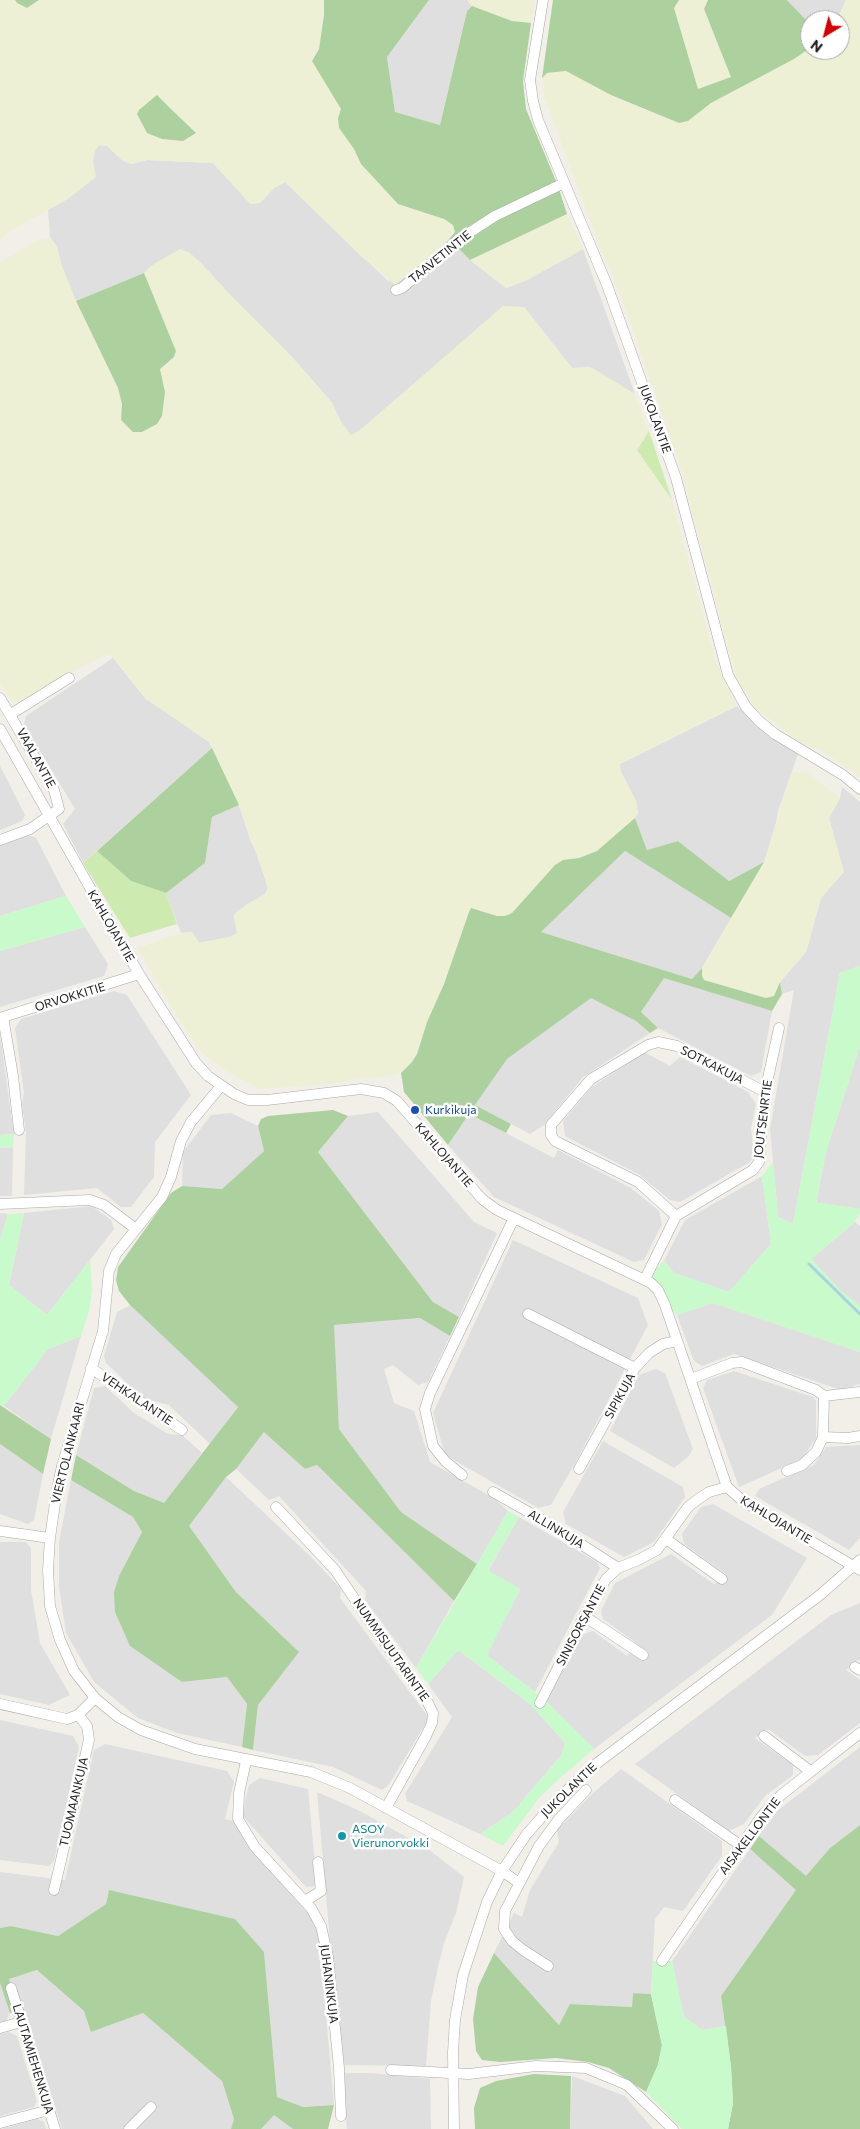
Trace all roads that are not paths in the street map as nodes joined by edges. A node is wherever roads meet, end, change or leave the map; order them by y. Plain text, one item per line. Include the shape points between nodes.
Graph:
1 (544, 0) edge
2 (564, 183) junction
3 (396, 290) dead end
4 (69, 678) dead end
5 (0, 698) edge
6 (11, 714) junction
7 (0, 729) edge
8 (860, 789) edge
9 (49, 817) junction
10 (0, 840) edge
11 (139, 974) junction
12 (2, 1018) edge
13 (779, 1028) dead end
14 (221, 1086) junction
15 (765, 1092) junction
16 (19, 1130) dead end
17 (0, 1204) edge
18 (676, 1216) junction
19 (514, 1218) junction
20 (136, 1229) junction
21 (645, 1279) junction
22 (528, 1314) dead end
23 (677, 1341) junction
24 (91, 1368) junction
25 (635, 1368) junction
26 (691, 1380) junction
27 (860, 1392) edge
28 (824, 1396) junction
29 (182, 1430) dead end
30 (860, 1436) edge
31 (822, 1437) junction
32 (579, 1469) dead end
33 (787, 1471) dead end
34 (462, 1475) dead end
35 (727, 1486) junction
36 (492, 1492) dead end
37 (276, 1507) dead end
38 (0, 1531) edge
39 (50, 1538) junction
40 (666, 1539) junction
41 (858, 1566) edge
42 (618, 1568) junction
43 (722, 1579) dead end
44 (584, 1616) junction
45 (643, 1655) dead end
46 (95, 1698) junction
47 (540, 1703) dead end
48 (0, 1704) edge
49 (78, 1715) junction
50 (860, 1733) edge
51 (764, 1736) dead end
52 (246, 1761) junction
53 (810, 1771) junction
54 (586, 1790) dead end
55 (675, 1800) dead end
56 (386, 1808) junction
57 (740, 1845) junction
58 (318, 1862) dead end
59 (502, 1871) junction
60 (519, 1883) junction
61 (54, 1890) dead end
62 (304, 1901) junction
63 (662, 1960) dead end
64 (548, 1966) dead end
65 (10, 1988) dead end
66 (21, 2022) junction
67 (0, 2028) edge
68 (391, 2070) dead end
69 (452, 2074) junction
70 (152, 2107) dead end
71 (49, 2110) junction
72 (341, 2116) dead end
73 (0, 2123) edge
74 (55, 2129) edge
75 (128, 2129) edge
76 (454, 2129) edge
77 (673, 2129) edge

1 - 2 street, JUKOLANTIE via 530,80 538,120
2 - 3 street, TAAVETINTIE via 495,216 458,240
2 - 8 street, JUKOLANTIE via 607,284 676,478 728,675 758,721
4 - 6 street
5 - 6 street, VAALANTIE
6 - 9 street, VAALANTIE via 58,800 59,810
7 - 9 street, KAHLOJANTIE
9 - 10 street via 30,829
9 - 11 street, KAHLOJANTIE
11 - 12 street, ORVOKKITIE
11 - 14 street, KAHLOJANTIE via 196,1063
12 - 16 street
13 - 15 street, JOUTSENRTIE
14 - 19 street, KAHLOJANTIE via 248,1100 360,1089 384,1093 398,1101 482,1199
14 - 20 street, VIERTOLANKAARI via 191,1122 162,1197
15 - 18 street, JOUTSENRTIE via 759,1162 753,1170
15 - 18 street, SOTKAKUJA via 677,1046 658,1042 591,1080 550,1125 555,1141 638,1182
17 - 20 street via 90,1200 104,1205
18 - 21 street
19 - 21 street, KAHLOJANTIE
19 - 34 street via 425,1409 433,1446
20 - 24 street, VIERTOLANKAARI via 116,1254 109,1271 103,1331
21 - 23 street, KAHLOJANTIE via 658,1290
22 - 25 street
23 - 25 street, SIPIKUJA via 663,1344
23 - 26 street, KAHLOJANTIE
24 - 29 street, VEHKALANTIE
24 - 39 street, VIERTOLANKAARI via 62,1466
25 - 32 street, SIPIKUJA
26 - 28 street via 742,1362
26 - 35 street, KAHLOJANTIE
27 - 28 street
28 - 31 street
30 - 31 street
31 - 33 street via 816,1452
35 - 40 street, SINISORSANTIE via 692,1503
35 - 41 street, KAHLOJANTIE via 743,1501
36 - 42 street, ALLINKUJA
37 - 56 street, NUMMISUUTARINTIE via 335,1570 433,1713 426,1736
38 - 39 street
39 - 46 street, VIERTOLANKAARI via 50,1606 74,1671
40 - 42 street, SINISORSANTIE via 657,1550
40 - 43 street
41 - 59 street, JUKOLANTIE via 588,1770 526,1835
42 - 44 street, SINISORSANTIE via 606,1580
44 - 45 street
44 - 47 street, SINISORSANTIE
46 - 49 street
46 - 52 street, VIERTOLANKAARI via 141,1730 195,1749
48 - 49 street via 67,1719
49 - 61 street, TUOMAANKUJA via 86,1726 89,1740
50 - 53 street, AISAKELLONTIE
51 - 53 street
52 - 56 street, VIERTOLANKAARI via 311,1772
52 - 62 street, JUHANINKUJA via 239,1793 238,1819 255,1847
53 - 57 street, AISAKELLONTIE via 781,1795
54 - 60 street via 539,1846
55 - 57 street
56 - 59 street, VIERTOLANKAARI
57 - 63 street, AISAKELLONTIE
58 - 62 street via 321,1891
59 - 60 street, VIERTOLANKAARI
59 - 69 street, JUKOLANTIE via 487,1902 463,1976 455,2020
60 - 64 street via 505,1911 504,1929 522,1950
62 - 72 street, JUHANINKUJA via 321,1926 328,1957
65 - 66 street, LAUTAMIEHENKUJA
66 - 67 street
66 - 71 street, LAUTAMIEHENKUJA
68 - 69 street
69 - 76 street, JUKOLANTIE
69 - 77 street via 536,2066 586,2068 627,2085
70 - 75 street
71 - 73 street
71 - 74 street, LAUTAMIEHENKUJA

